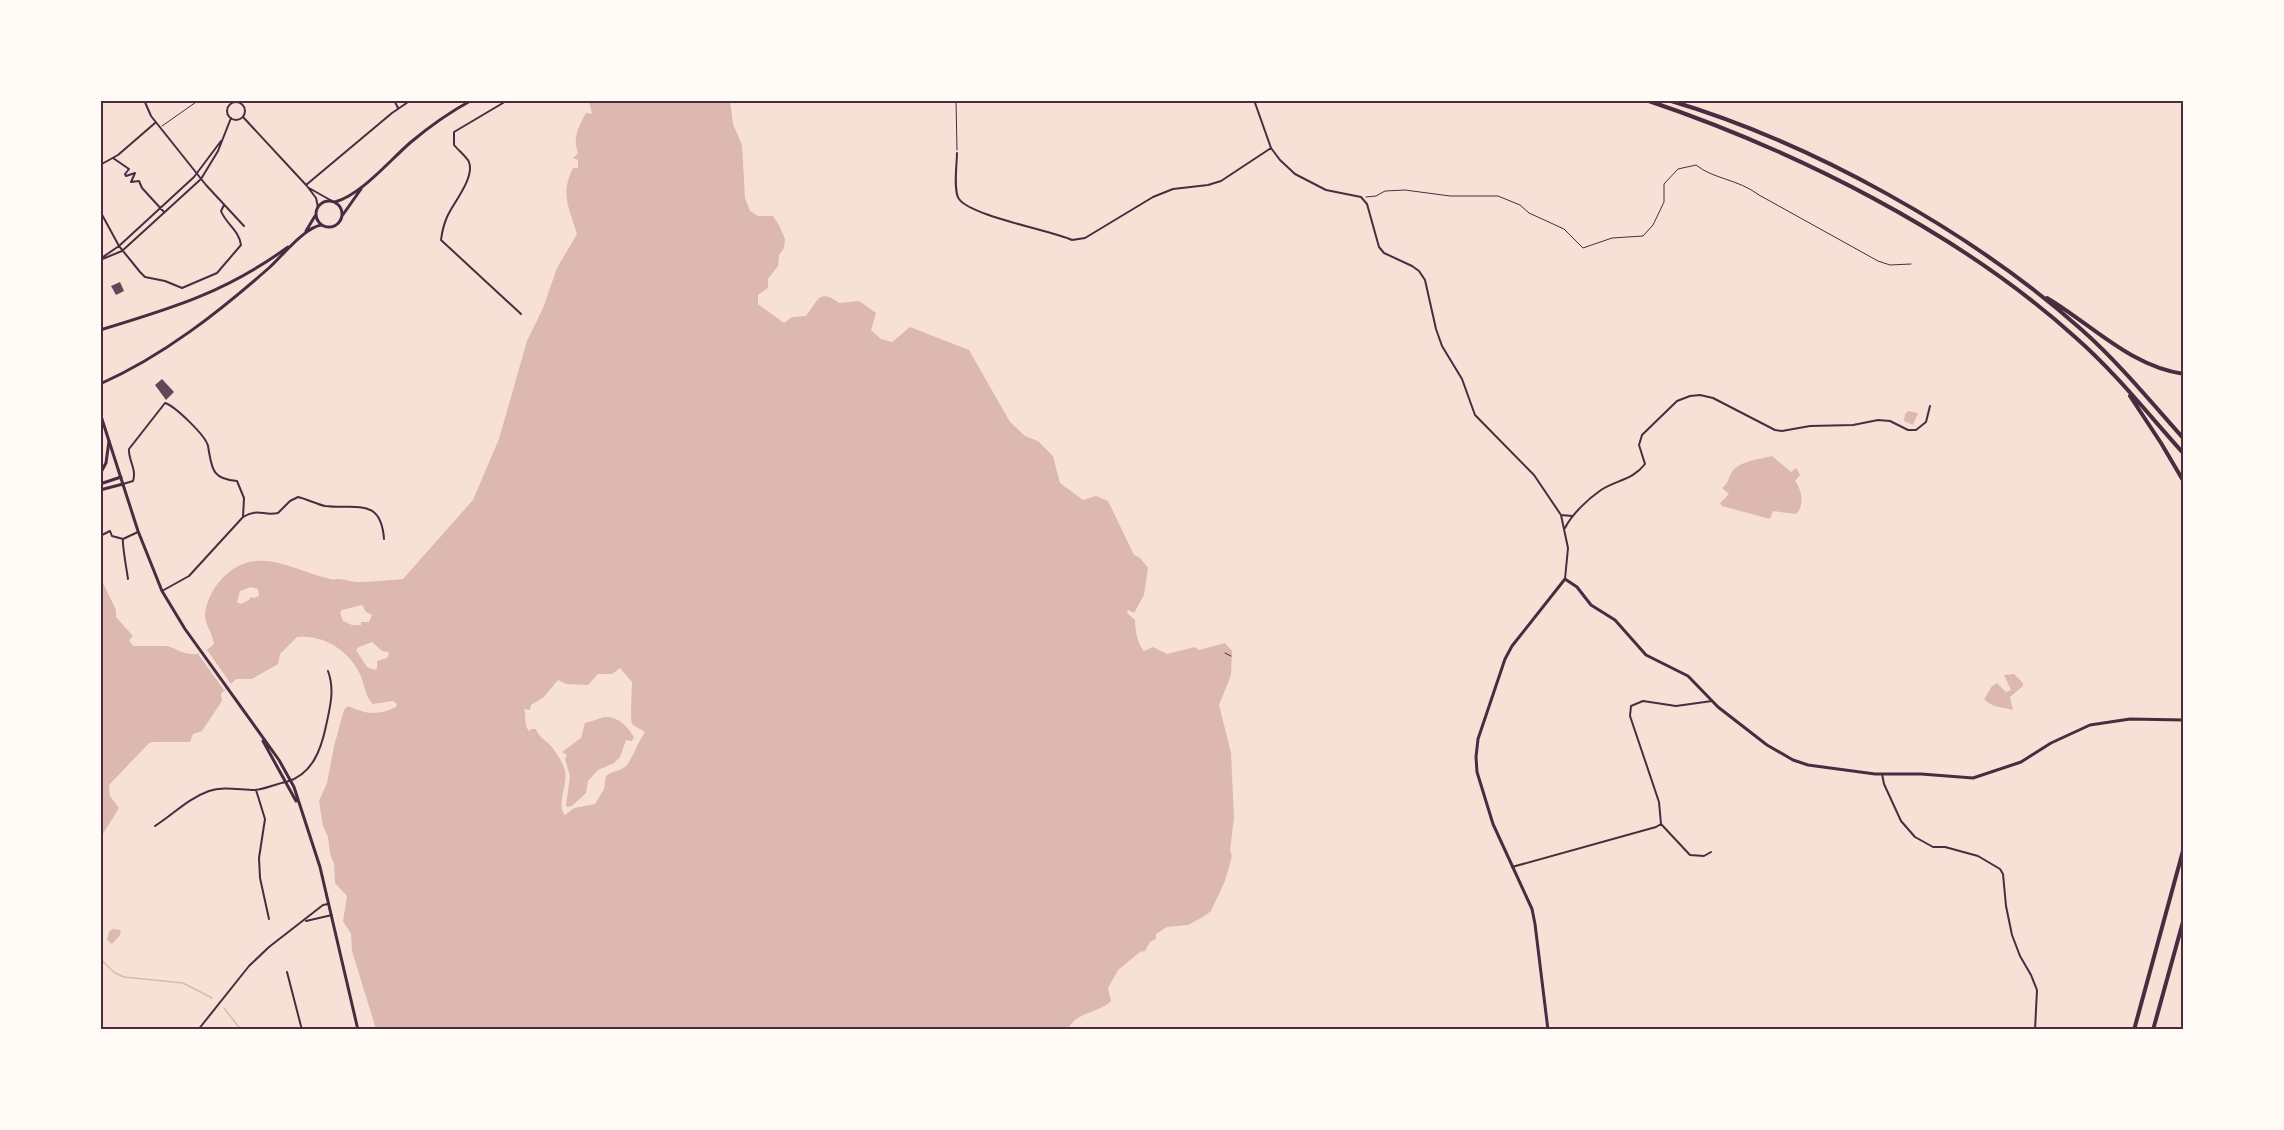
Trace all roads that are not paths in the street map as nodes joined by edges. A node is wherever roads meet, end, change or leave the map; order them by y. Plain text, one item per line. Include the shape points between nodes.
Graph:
1 (144, 100) edge
2 (199, 100) edge
3 (225, 100) edge
4 (394, 100) edge
5 (411, 100) edge
6 (472, 100) edge
7 (508, 100) edge
8 (1254, 100) edge
9 (1646, 100) edge
10 (1668, 100) edge
11 (242, 102) edge
12 (230, 105) junction
13 (398, 108) junction
14 (243, 117) junction
15 (231, 118) junction
16 (156, 122) junction
17 (161, 128) junction
18 (223, 138) junction
19 (1271, 148) junction
20 (957, 153) road end
21 (113, 158) junction
22 (100, 165) edge
23 (198, 173) junction
24 (201, 179) junction
25 (306, 185) junction
26 (364, 185) junction
27 (334, 202) junction
28 (224, 205) junction
29 (318, 207) junction
30 (161, 208) junction
31 (100, 211) edge
32 (164, 212) junction
33 (316, 214) junction
34 (342, 217) junction
35 (322, 225) junction
36 (244, 226) dead end
37 (304, 234) junction
38 (297, 241) junction
39 (119, 246) junction
40 (122, 251) junction
41 (100, 260) edge
42 (2037, 292) junction
43 (520, 315) dead end
44 (100, 330) edge
45 (2184, 374) edge
46 (2121, 383) junction
47 (100, 385) edge
48 (1930, 406) dead end
49 (100, 413) edge
50 (2184, 439) edge
51 (109, 441) junction
52 (2184, 454) edge
53 (100, 474) edge
54 (121, 477) junction
55 (2184, 482) edge
56 (100, 484) edge
57 (123, 484) junction
58 (100, 490) edge
59 (1561, 515) junction
60 (1572, 516) junction
61 (243, 517) junction
62 (1565, 528) junction
63 (138, 532) junction
64 (100, 536) edge
65 (123, 539) junction
66 (384, 539) dead end
67 (128, 579) dead end
68 (1565, 579) junction
69 (162, 591) junction
70 (328, 671) dead end
71 (1712, 701) junction
72 (2184, 720) edge
73 (1882, 774) junction
74 (288, 781) junction
75 (256, 790) junction
76 (1661, 824) junction
77 (155, 826) dead end
78 (2184, 847) edge
79 (1711, 852) dead end
80 (1512, 867) junction
81 (329, 903) junction
82 (332, 915) junction
83 (2184, 918) edge
84 (269, 919) dead end
85 (303, 922) junction
86 (287, 972) dead end
87 (198, 1029) edge
88 (302, 1029) edge
89 (358, 1029) edge
90 (1548, 1029) edge
91 (2036, 1029) edge
92 (2134, 1029) edge
93 (2153, 1029) edge

1 - 16 street
2 - 17 lane
3 - 12 street
4 - 13 street
5 - 13 street
6 - 26 street via 414,140
7 - 43 street via 454,132 454,145 469,160 470,168 464,191 446,219 441,240
8 - 19 street
9 - 46 highway via 1715,125 1817,170 1926,230 2036,303
10 - 42 highway via 1749,128 1820,160 1932,221
11 - 12 street
11 - 14 street via 246,111
12 - 15 street via 227,113
13 - 25 street
14 - 15 street
14 - 25 street
15 - 18 street
16 - 17 street
16 - 21 street
17 - 23 street
18 - 23 street
18 - 24 street
19 - 20 street via 1221,181 1173,189 1153,197 1079,240 960,201 956,193
19 - 59 street via 1289,169 1314,184 1361,197 1370,210 1379,247 1412,266 1425,279 1442,346 1465,386 1475,415 1534,475
21 - 22 street
21 - 30 street via 129,168 125,176 135,173 131,182 138,180
23 - 24 street
23 - 30 street
24 - 28 street
24 - 32 street
25 - 27 street
25 - 29 street
26 - 27 street
26 - 34 street
27 - 29 street via 323,202
27 - 34 street via 341,208
28 - 36 street
28 - 40 street via 221,211 237,232 241,245 216,273 182,288 145,277
29 - 33 street
30 - 32 street
30 - 39 street
31 - 39 street
32 - 40 street
33 - 35 street
33 - 37 street
34 - 35 street via 334,226
35 - 37 street
37 - 38 street
38 - 44 street via 249,274 205,296
38 - 47 street via 197,326
39 - 40 street
39 - 41 street
40 - 41 street
42 - 45 highway via 2134,357 2153,367
42 - 50 highway via 2099,346
46 - 52 highway
46 - 55 highway
48 - 60 street via 1926,422 1916,430 1878,420 1782,431 1768,428 1713,398 1683,397 1642,435 1640,445 1645,464 1640,471 1600,491
49 - 51 street
51 - 53 street
51 - 54 street
54 - 56 street
54 - 57 street
57 - 58 street
57 - 61 street via 134,477 129,449 165,403 204,438 218,477 237,481 244,498
57 - 63 street
59 - 60 street
59 - 62 street
60 - 62 street
61 - 66 street via 258,511 278,513 298,497 325,506 360,506 378,516
61 - 69 street via 189,576
62 - 68 street
63 - 65 street
63 - 69 street
64 - 65 street via 110,531 112,536
65 - 67 street
68 - 71 street via 1615,620 1646,656 1688,676
68 - 80 street via 1512,646 1478,739 1477,772
69 - 74 street via 279,760
70 - 74 street via 333,689 322,744 310,767
71 - 73 street via 1757,738 1793,760
71 - 76 street via 1676,706 1643,701 1631,706 1631,722 1659,802
72 - 73 street via 2130,718 2090,725 2020,762 1973,778
73 - 91 street via 1902,821 1915,837 1933,847 1978,856 2000,869 2012,935 2037,990
74 - 75 street
74 - 81 street via 313,843
75 - 77 street via 210,791 187,801
75 - 84 street via 265,819 260,868
76 - 79 street via 1690,855
76 - 80 street
78 - 92 highway
80 - 90 street via 1532,909
81 - 82 street
81 - 85 street
82 - 85 street
82 - 89 street
83 - 93 highway
85 - 87 street via 249,966
86 - 88 street

